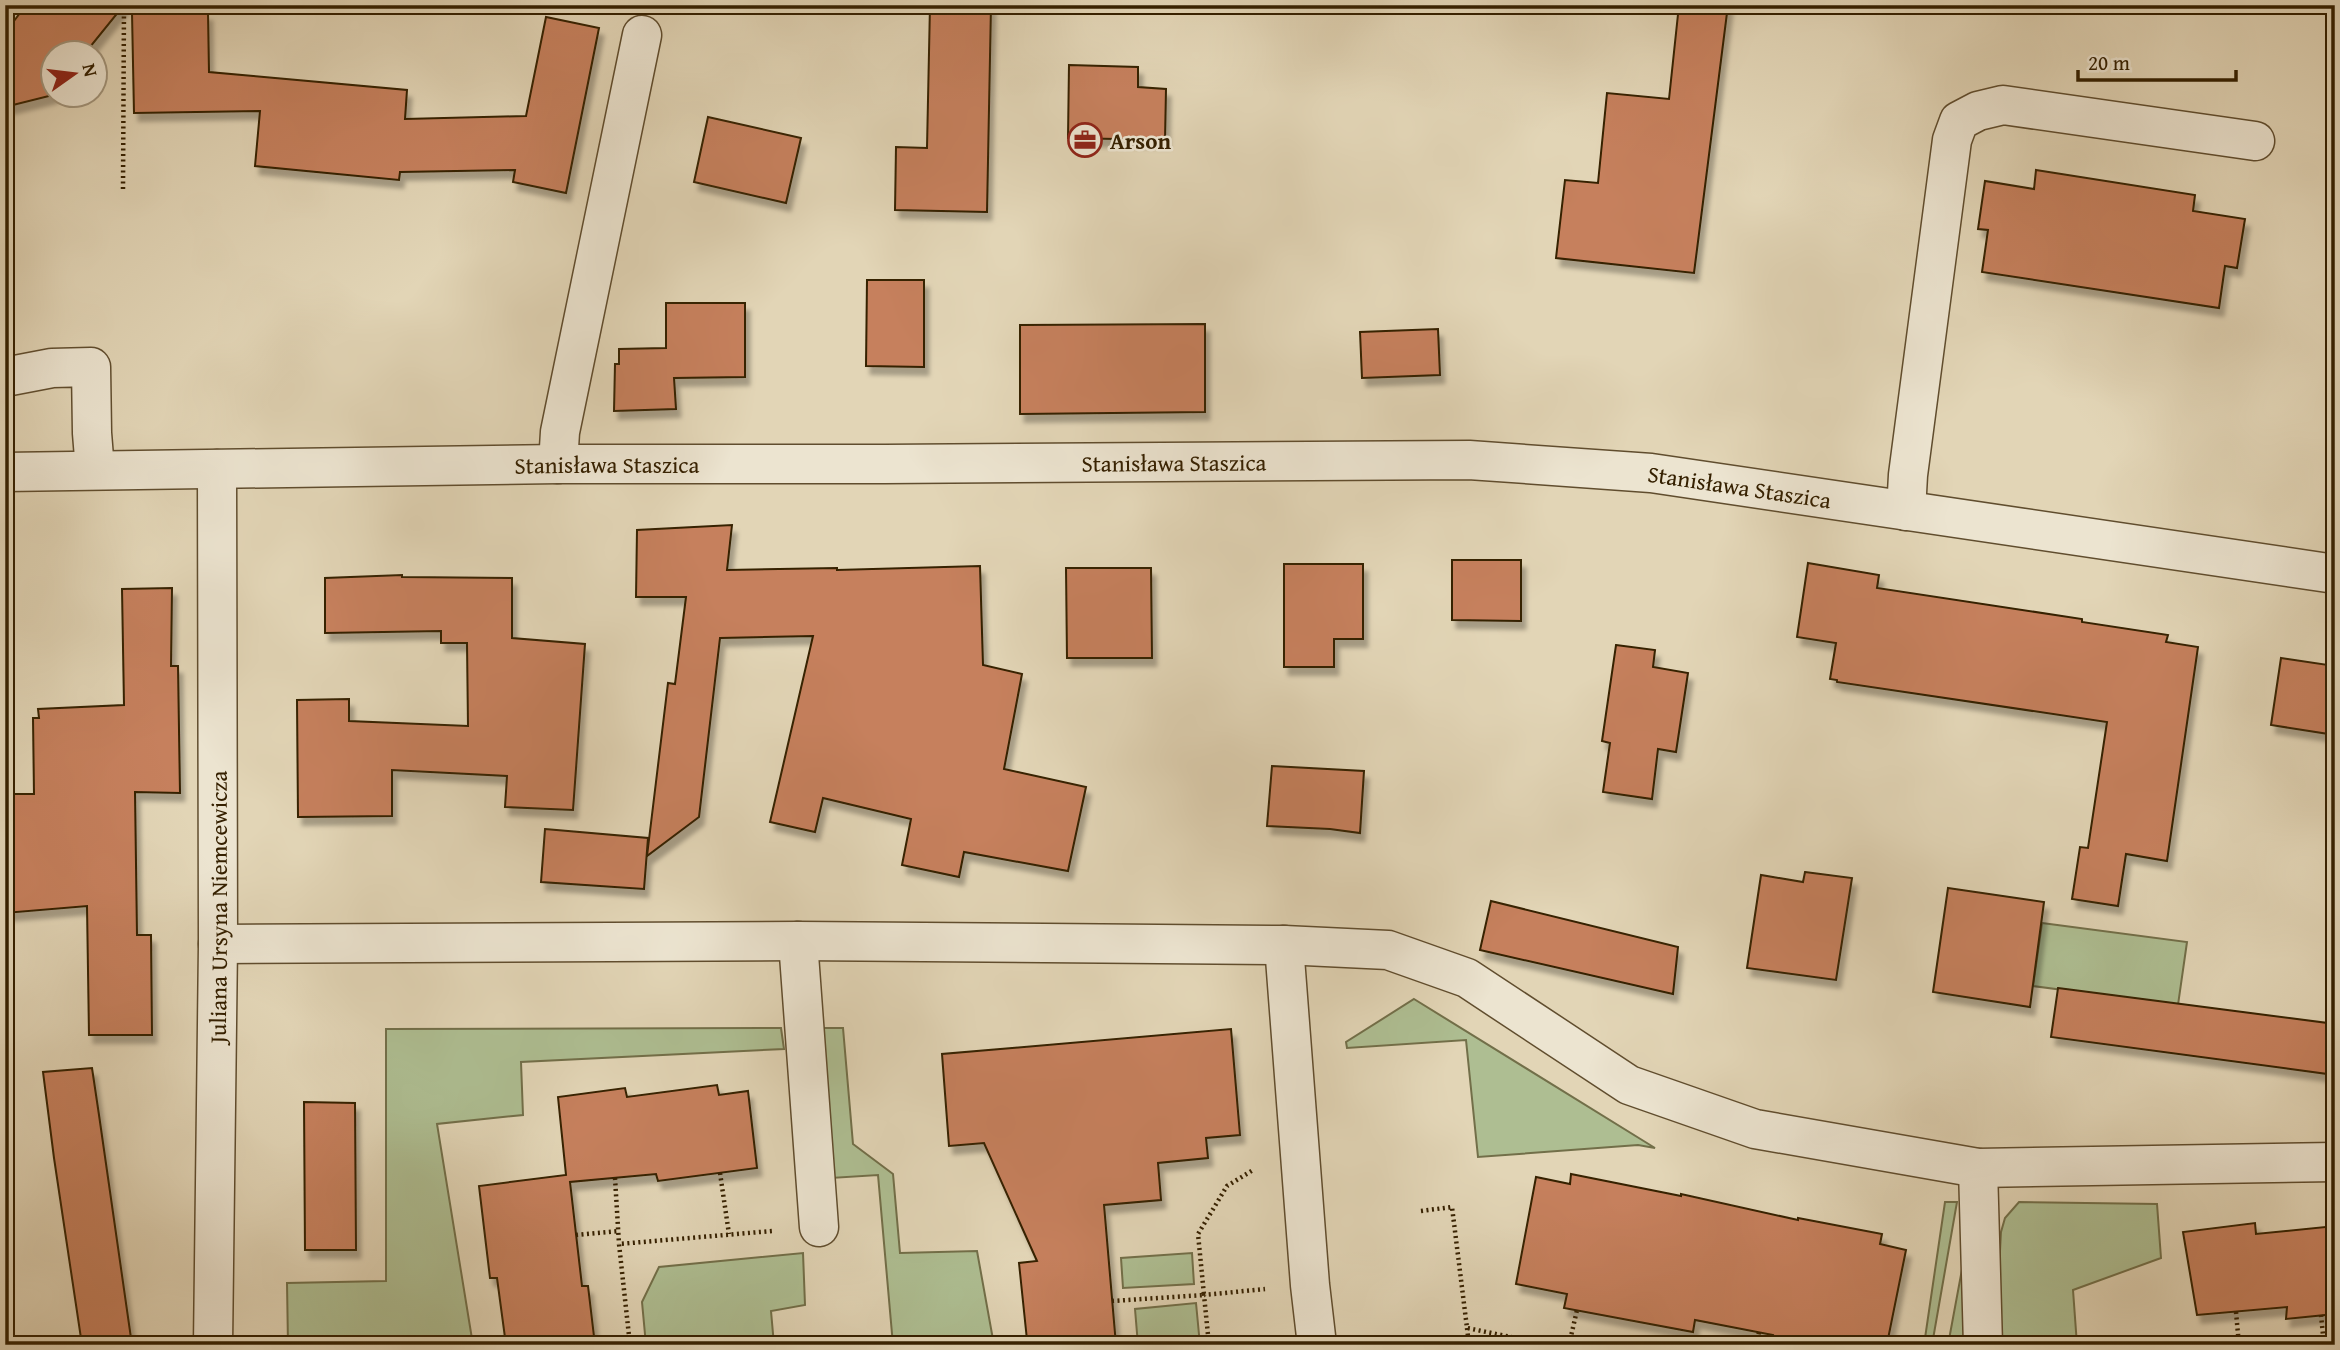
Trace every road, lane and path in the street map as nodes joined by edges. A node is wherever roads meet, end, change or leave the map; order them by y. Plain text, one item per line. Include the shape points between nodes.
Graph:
1 (124, 5) edge
2 (642, 35) dead end
3 (2255, 141) dead end
4 (122, 189) dead end
5 (5, 377) edge
6 (558, 464) junction
7 (217, 469) junction
8 (94, 470) junction
9 (5, 472) edge
10 (1906, 511) junction
11 (2335, 574) edge
12 (799, 941) junction
13 (218, 944) junction
14 (1284, 945) junction
15 (1301, 1161) junction
16 (2335, 1162) edge
17 (1978, 1168) junction
18 (720, 1173) dead end
19 (615, 1178) dead end
20 (1421, 1211) dead end
21 (819, 1227) joint
22 (619, 1231) junction
23 (729, 1234) junction
24 (576, 1235) dead end
25 (619, 1244) junction
26 (1310, 1285) junction
27 (1204, 1295) junction
28 (1112, 1301) dead end
29 (1577, 1310) dead end
30 (2236, 1312) dead end
31 (2321, 1315) dead end
32 (1467, 1328) junction
33 (1759, 1332) dead end
34 (629, 1338) junction
35 (595, 1341) dead end
36 (213, 1345) edge
37 (630, 1345) edge
38 (1209, 1345) edge
39 (1317, 1345) edge
40 (1469, 1345) edge
41 (1550, 1345) edge
42 (1569, 1345) edge
43 (1756, 1345) edge
44 (1983, 1345) edge
45 (2239, 1345) edge
46 (2324, 1345) edge

1 - 4 path
2 - 6 street via 560,432
3 - 10 street via 2003,105 1959,121 1952,140
5 - 8 street via 52,368 92,368
6 - 7 street, Stanisława Staszica
6 - 10 street, Stanisława Staszica via 1469,460 1651,473
7 - 8 street, Stanisława Staszica
7 - 13 street, Juliana Ursyna Niemcewicza
8 - 9 street, Stanisława Staszica
10 - 11 street, Stanisława Staszica
12 - 13 street
12 - 14 street
12 - 21 street
13 - 36 street, Juliana Ursyna Niemcewicza
14 - 15 street
14 - 17 street via 1388,950 1467,978 1629,1085 1755,1129
15 - 26 street
15 - 27 path via 1261,1165 1227,1186 1198,1234
16 - 17 street
17 - 44 street
18 - 23 path
19 - 22 path
20 - 32 path via 1452,1207
21 - 23 path
22 - 24 path
22 - 25 path
23 - 25 path
25 - 34 path
26 - 27 path
26 - 39 street
27 - 28 path
27 - 38 path
29 - 42 path
30 - 45 path
31 - 46 path
32 - 40 path
32 - 41 path
33 - 43 path
34 - 35 path
34 - 37 path

